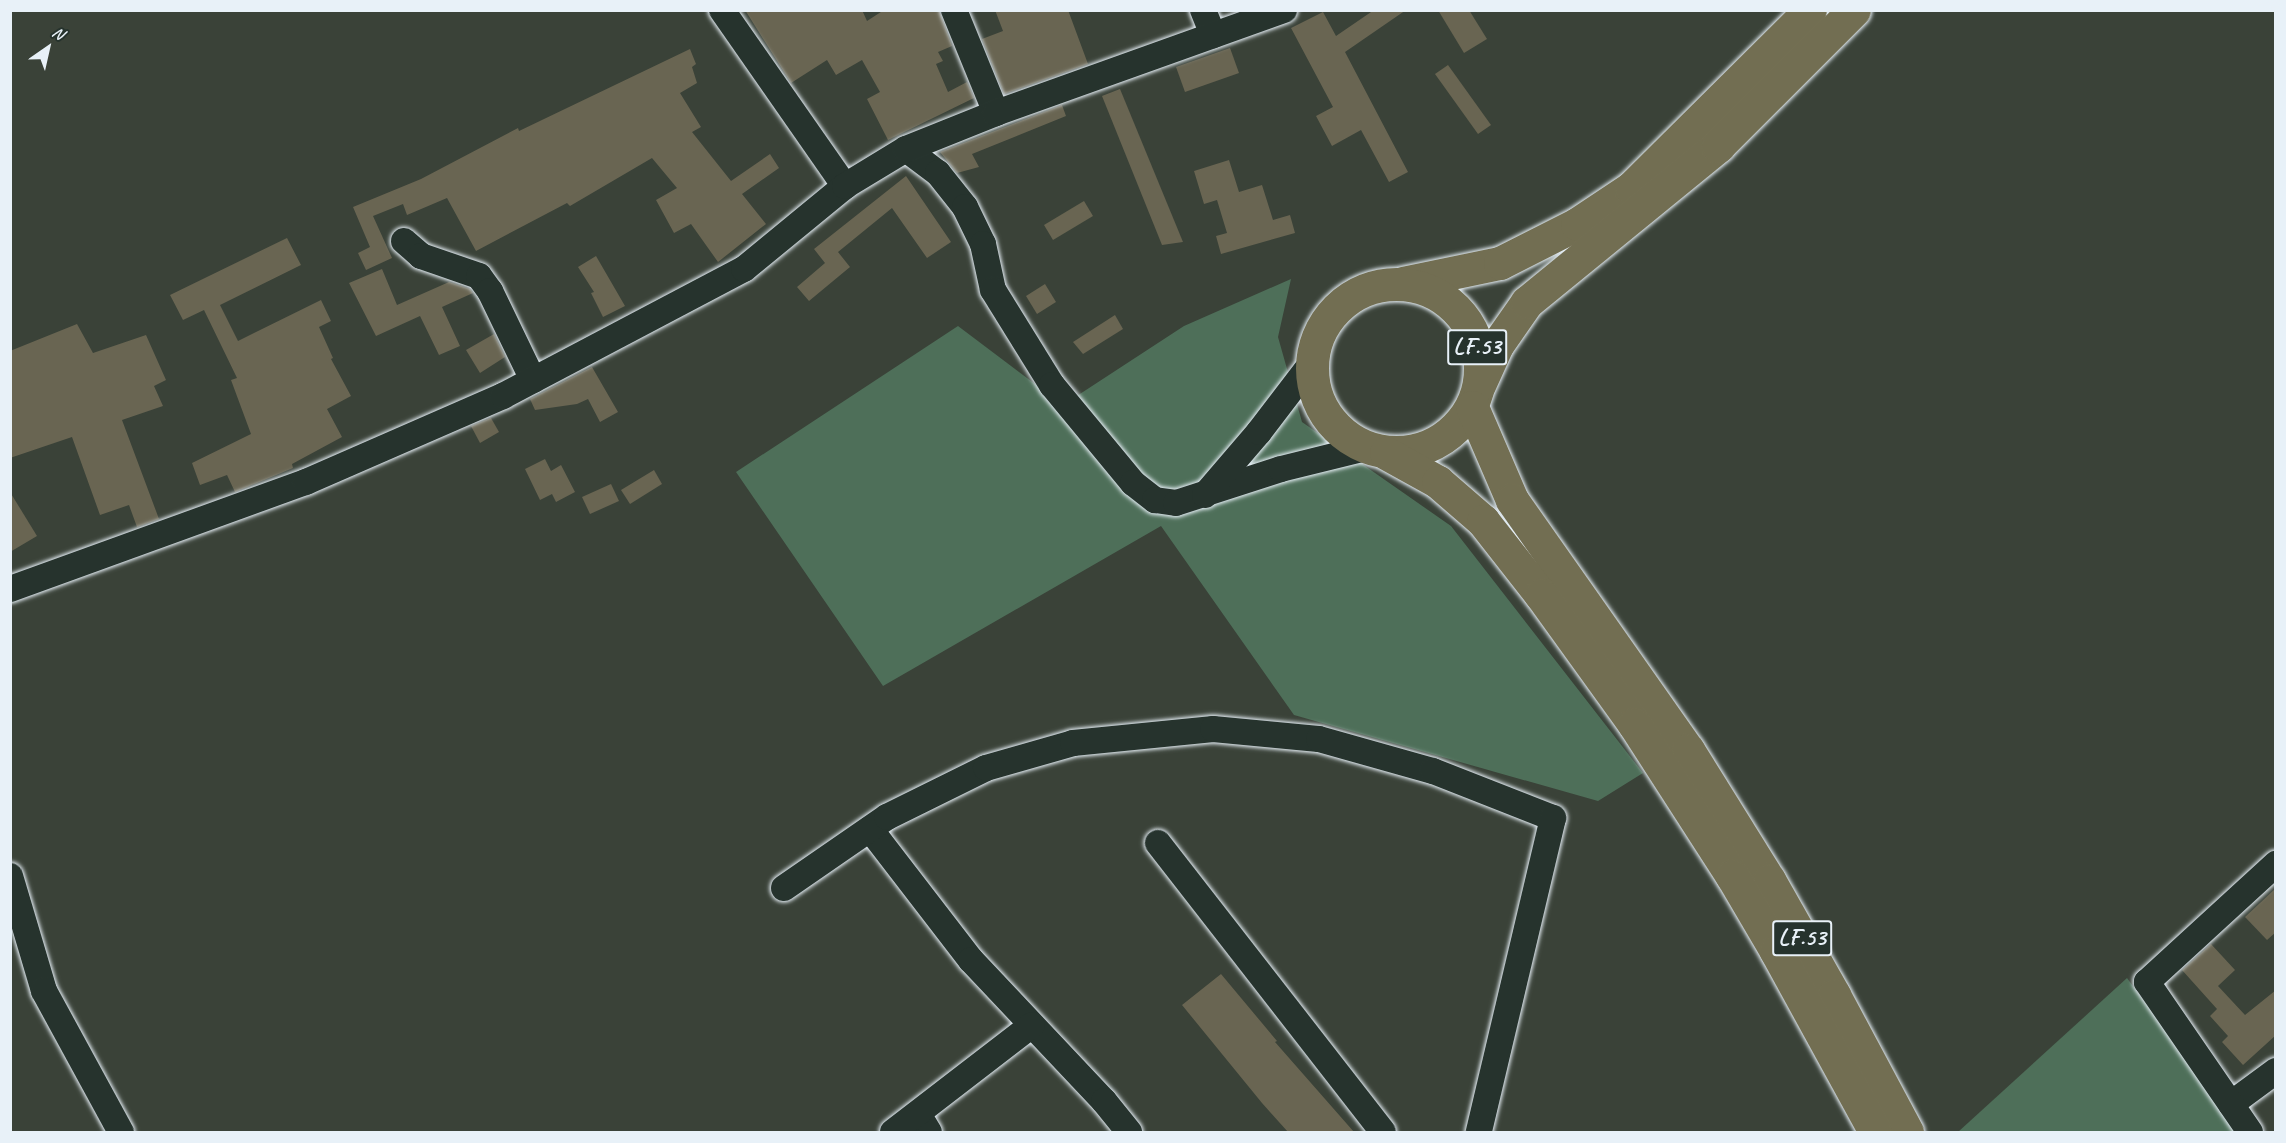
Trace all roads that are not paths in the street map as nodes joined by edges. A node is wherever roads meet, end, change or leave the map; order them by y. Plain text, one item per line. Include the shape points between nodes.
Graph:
1 (722, 10) edge
2 (954, 10) edge
3 (1203, 10) edge
4 (1284, 10) edge
5 (1810, 10) edge
6 (1854, 10) edge
7 (1213, 35) junction
8 (996, 113) junction
9 (906, 149) junction
10 (845, 186) junction
11 (404, 241) dead end
12 (1399, 284) junction
13 (1311, 364) junction
14 (533, 380) junction
15 (1476, 396) junction
16 (1376, 450) junction
17 (1205, 495) junction
18 (10, 589) edge
19 (870, 829) junction
20 (1158, 843) dead end
21 (2276, 864) edge
22 (10, 876) edge
23 (784, 888) dead end
24 (1032, 1025) junction
25 (2276, 1071) edge
26 (2231, 1104) junction
27 (923, 1123) edge
28 (121, 1132) edge
29 (893, 1132) edge
30 (1129, 1132) edge
31 (1383, 1132) edge
32 (1479, 1132) edge
33 (1875, 1132) edge
34 (1907, 1132) edge
35 (2250, 1132) edge

1 - 10 street
2 - 8 street
3 - 7 street
4 - 7 street
5 - 12 highway, LF.53 via 1622,194 1577,224 1500,264
6 - 15 highway, LF.53 via 1718,146 1527,302 1497,345
7 - 8 street
8 - 9 street
9 - 10 street
9 - 17 street via 939,173 965,207 983,244 993,290 1052,385 1133,483 1155,500 1176,503
10 - 14 street via 744,270
11 - 14 street via 421,256 479,276
12 - 13 highway, LF.53 via 1373,287 1349,298 1330,315 1317,338
12 - 15 highway, LF.53 via 1423,288 1445,299 1463,316 1475,337 1481,361
13 - 16 highway, LF.53 via 1314,390 1325,415 1343,434
13 - 17 street
14 - 18 street via 306,482
15 - 16 highway, LF.53 via 1460,424 1427,448 1407,453
15 - 34 highway, LF.53 via 1512,500 1688,750 1834,994
16 - 17 street via 1281,469
16 - 33 highway, LF.53 via 1438,482 1483,521 1581,651 1634,724 1731,876
19 - 23 street
19 - 24 street via 971,960
19 - 32 street via 986,768 1073,743 1213,729 1319,739 1433,771 1553,818
20 - 31 street
21 - 26 street via 2147,982
22 - 28 street via 44,990
24 - 27 street
24 - 30 street
25 - 26 street
26 - 35 street
27 - 29 street

